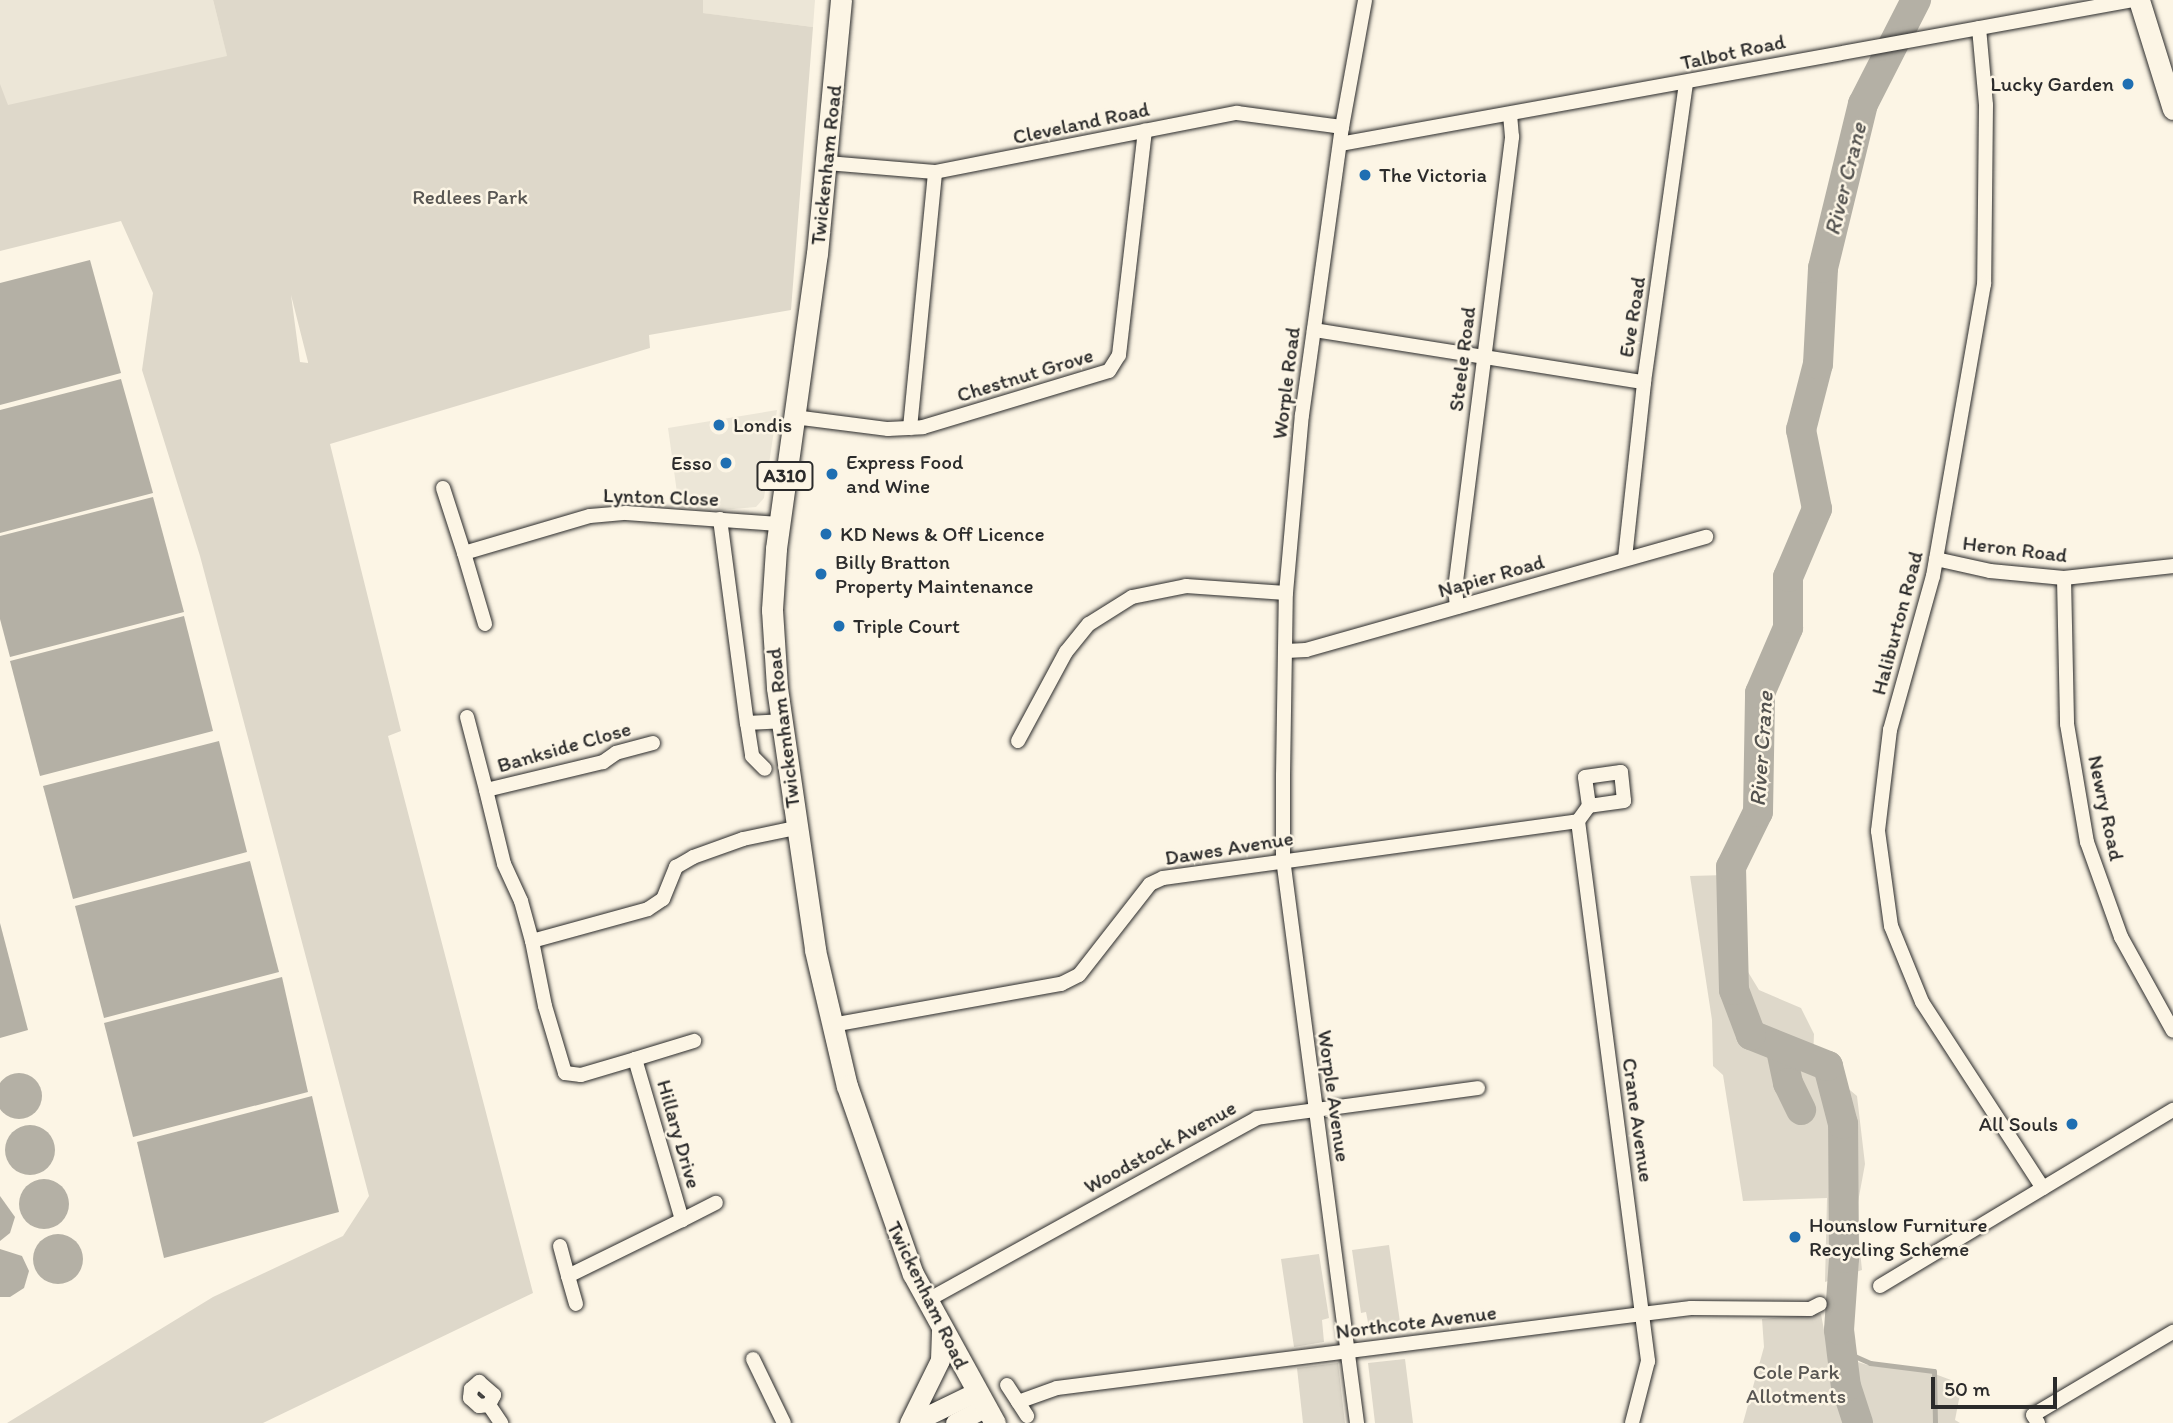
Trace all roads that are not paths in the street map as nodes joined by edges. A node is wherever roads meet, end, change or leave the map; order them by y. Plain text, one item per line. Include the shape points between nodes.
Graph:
1 (841, 0) edge
2 (1365, 0) edge
3 (2134, 0) edge
4 (2139, 0) edge
5 (1979, 28) junction
6 (1686, 83) junction
7 (2173, 108) edge
8 (1510, 116) junction
9 (1342, 127) junction
10 (1145, 131) junction
11 (1340, 144) junction
12 (827, 163) junction
13 (935, 172) junction
14 (1314, 330) junction
15 (1484, 357) junction
16 (1643, 382) junction
17 (794, 417) junction
18 (910, 428) junction
19 (443, 488) dead end
20 (720, 519) junction
21 (779, 524) junction
22 (1706, 537) dead end
23 (464, 553) junction
24 (1625, 558) junction
25 (1936, 559) junction
26 (2173, 566) edge
27 (2064, 578) junction
28 (1286, 593) junction
29 (1457, 607) junction
30 (485, 624) dead end
31 (1286, 651) junction
32 (467, 717) dead end
33 (781, 721) junction
34 (747, 723) junction
35 (1018, 741) dead end
36 (653, 743) dead end
37 (765, 769) dead end
38 (1283, 775) joint
39 (486, 790) junction
40 (1589, 806) dead end
41 (1578, 821) junction
42 (795, 828) junction
43 (1283, 859) junction
44 (532, 941) junction
45 (545, 1006) joint
46 (832, 1025) junction
47 (2173, 1031) edge
48 (694, 1041) dead end
49 (635, 1059) junction
50 (1478, 1088) dead end
51 (1315, 1109) junction
52 (2173, 1110) edge
53 (2043, 1188) junction
54 (716, 1203) dead end
55 (682, 1220) junction
56 (560, 1246) dead end
57 (568, 1276) junction
58 (1880, 1286) dead end
59 (926, 1301) junction
60 (576, 1304) dead end
61 (1820, 1304) dead end
62 (1642, 1314) junction
63 (942, 1329) junction
64 (2173, 1332) edge
65 (1348, 1351) junction
66 (753, 1359) dead end
67 (1007, 1385) dead end
68 (1018, 1402) junction
69 (489, 1405) dead end
70 (985, 1408) edge
71 (1027, 1416) dead end
72 (501, 1423) edge
73 (784, 1423) edge
74 (910, 1423) edge
75 (955, 1423) edge
76 (1357, 1423) edge
77 (1632, 1423) edge
78 (2038, 1423) edge

1 - 12 main road, Twickenham Road / A310
2 - 9 street, Worple Road
3 - 5 street, Talbot Road
4 - 7 main road
5 - 6 street, Talbot Road
5 - 25 street, Haliburton Road via 1986,104 1984,284
6 - 8 street, Talbot Road
6 - 16 street, Eve Road
8 - 11 street, Talbot Road
8 - 15 street, Steele Road via 1512,137
9 - 10 street, Cleveland Road via 1237,113
9 - 11 street, Worple Road
10 - 13 street, Cleveland Road
10 - 18 street, Chestnut Grove via 1119,355 1109,371
11 - 14 street, Worple Road
12 - 13 street, Cleveland Road
12 - 17 main road, Twickenham Road / A310
13 - 18 street
14 - 15 street
14 - 28 street, Worple Road
15 - 16 street
15 - 29 street, Steele Road via 1455,589
16 - 24 street, Eve Road
17 - 18 street, Chestnut Grove
17 - 21 main road, Twickenham Road / A310
19 - 23 street
20 - 21 street, Lynton Close
20 - 23 street, Lynton Close via 626,513 590,516
20 - 34 street
21 - 33 main road, Twickenham Road / A310 via 772,610
22 - 24 street, Napier Road
23 - 30 street
24 - 29 street, Napier Road
25 - 27 street, Heron Road via 1990,571
25 - 53 street, Haliburton Road via 1889,743 1878,831 1891,926 1922,1002 1976,1092
26 - 27 street, Heron Road
27 - 47 street, Newry Road via 2067,724 2087,842 2121,937
28 - 31 street, Worple Road
28 - 35 street via 1185,586 1132,597 1089,624 1066,652
29 - 31 street, Napier Road via 1306,650
31 - 38 street, Worple Road
32 - 39 street, Bankside Close
33 - 34 street
33 - 42 main road, Twickenham Road / A310
34 - 37 street via 752,756
36 - 39 street, Bankside Close via 616,753 603,762
38 - 43 street, Worple Avenue
39 - 44 street, Bankside Close via 504,864
40 - 41 street
41 - 43 street, Dawes Avenue
41 - 62 street, Crane Avenue
42 - 44 street via 743,839 693,857 676,867 663,899 648,909
42 - 46 main road, Twickenham Road / A310
43 - 46 street, Dawes Avenue via 1163,877 1150,884 1079,975 1061,984
43 - 51 street, Worple Avenue
44 - 45 street, Bankside Close
45 - 49 street, Hillary Drive via 565,1073 581,1075
46 - 59 main road, Twickenham Road / A310 via 867,1152
48 - 49 street, Hillary Drive
49 - 55 street, Hillary Drive
50 - 51 street, Woodstock Avenue
51 - 59 street, Woodstock Avenue via 1257,1118
51 - 65 street, Worple Avenue
52 - 53 street
53 - 58 street
54 - 55 street, Hillary Drive
55 - 57 street, Hillary Drive
56 - 57 street
57 - 60 street
59 - 63 main road, Twickenham Road / A310
61 - 62 street, Northcote Avenue via 1810,1310 1691,1308
62 - 65 street, Northcote Avenue
62 - 77 street, Crane Avenue via 1648,1361
63 - 70 main road, Twickenham Road / A310
63 - 74 street via 940,1360
64 - 78 street via 2033,1415
65 - 68 street, Northcote Avenue via 1057,1388
65 - 76 street, Worple Avenue
66 - 73 street
67 - 68 street
68 - 71 street
69 - 72 street
70 - 74 street
70 - 75 street

